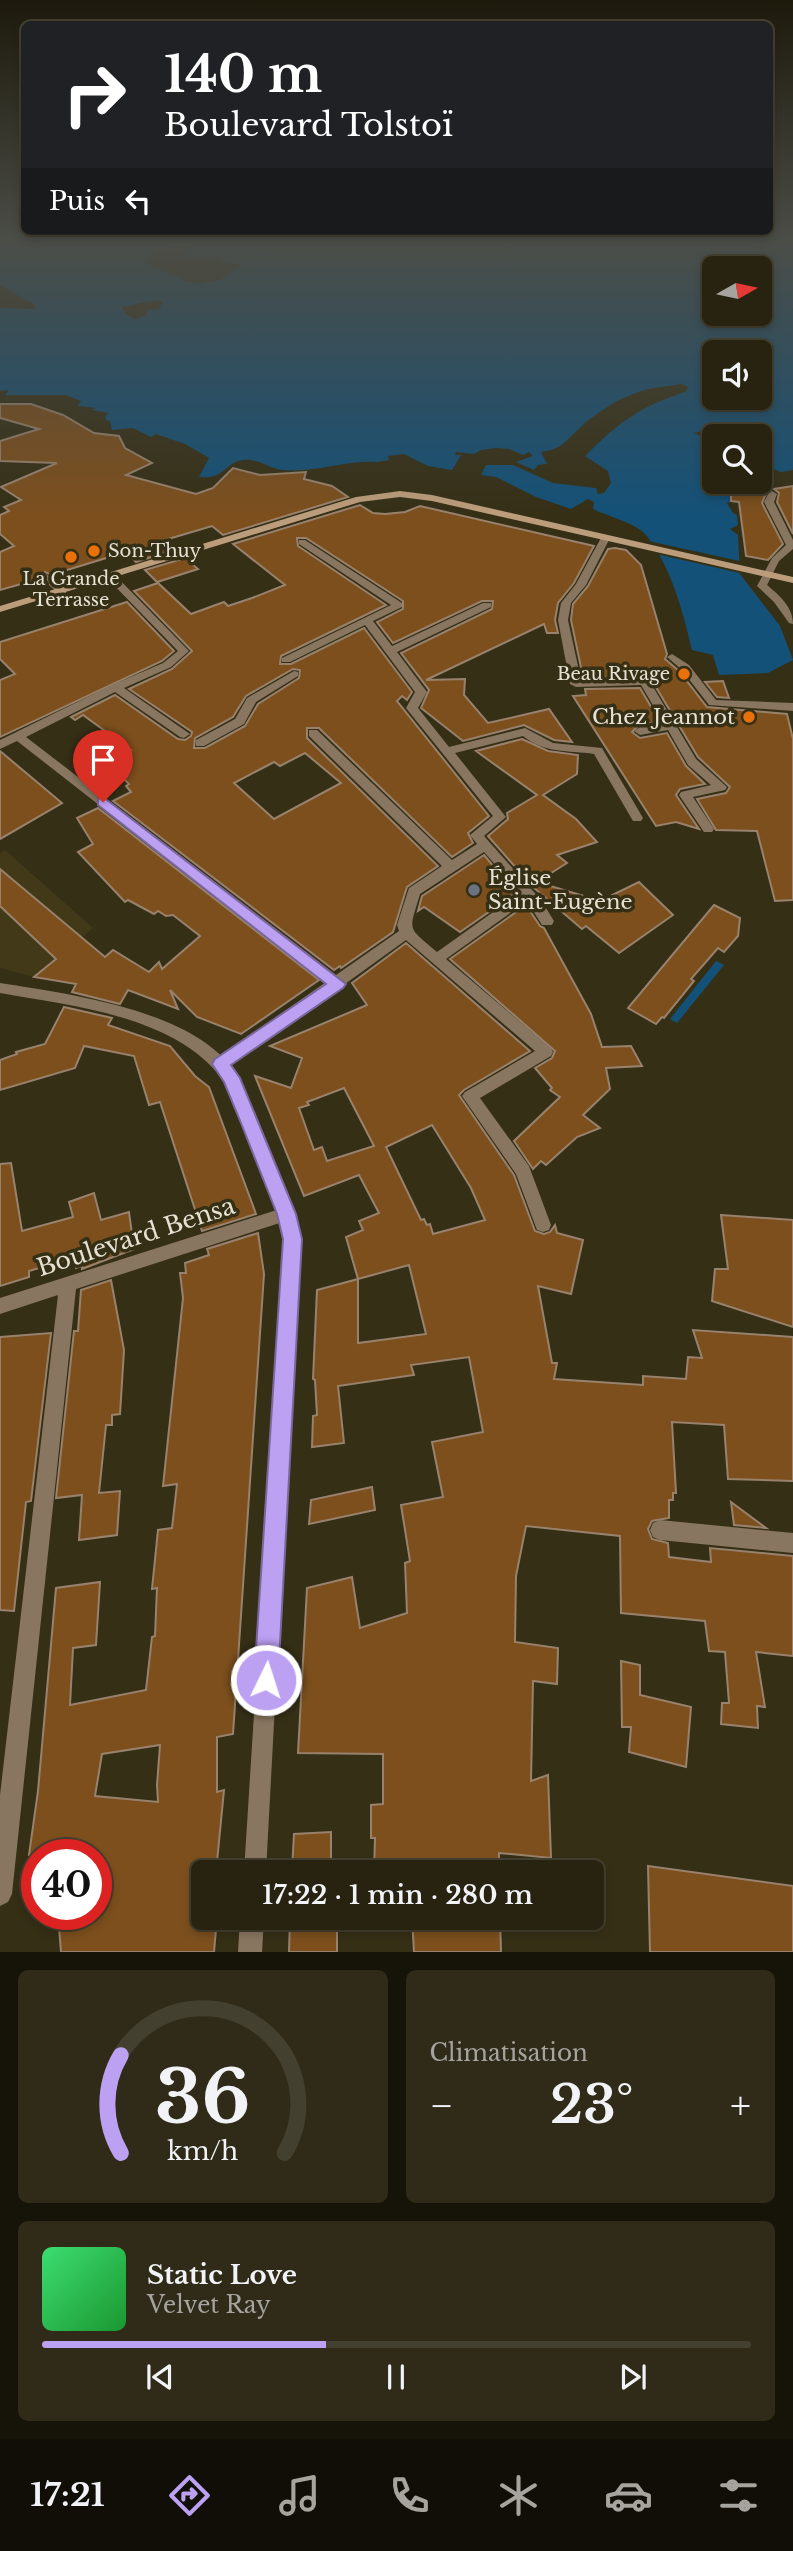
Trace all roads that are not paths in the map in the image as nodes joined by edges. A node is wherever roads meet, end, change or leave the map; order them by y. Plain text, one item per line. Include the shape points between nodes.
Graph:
1 (772, 494) dead end
2 (605, 538) junction
3 (303, 542) dead end
4 (110, 576) junction
5 (46, 577) dead end
6 (791, 579) edge
7 (62, 591) junction
8 (487, 605) dead end
9 (0, 609) edge
10 (366, 620) junction
11 (793, 621) edge
12 (390, 651) junction
13 (672, 657) dead end
14 (286, 660) dead end
15 (294, 674) dead end
16 (116, 687) junction
17 (793, 707) edge
18 (671, 726) junction
19 (640, 731) dead end
20 (313, 733) dead end
21 (184, 734) dead end
22 (18, 736) junction
23 (200, 743) dead end
24 (0, 745) edge
25 (447, 751) junction
26 (637, 818) dead end
27 (708, 829) dead end
28 (485, 845) junction
29 (451, 867) junction
30 (528, 894) junction
31 (547, 920) dead end
32 (406, 933) junction
33 (437, 959) junction
34 (338, 984) junction
35 (0, 988) edge
36 (221, 1064) junction
37 (286, 1214) junction
38 (543, 1225) dead end
39 (68, 1284) junction
40 (0, 1306) edge
41 (660, 1530) dead end
42 (793, 1543) edge
43 (256, 1860) edge
44 (0, 1894) edge
45 (251, 1930) edge
46 (250, 1952) edge

1 - 11 street via 769,502 791,545 775,560 762,586
2 - 4 main road via 432,498 386,495 359,499
2 - 6 main road
2 - 18 street via 564,612 576,684 645,682
3 - 10 street via 398,605
4 - 7 main road
4 - 16 street via 184,651 167,664
5 - 7 street
7 - 9 main road
8 - 12 street
10 - 12 street
10 - 14 street
12 - 25 street via 421,692 412,708
13 - 17 street via 713,703
15 - 23 street via 251,700 240,721
16 - 21 street
16 - 22 street
18 - 19 street
18 - 27 street via 692,762 721,787 685,795
20 - 29 street
22 - 24 street
22 - 34 street
25 - 26 street via 525,732 549,747 598,751
25 - 28 street via 500,817 476,835
28 - 29 street
28 - 30 street
29 - 32 street via 414,891
30 - 31 street
30 - 33 street
32 - 33 street
32 - 34 street
33 - 38 street via 546,1052 470,1096 523,1171
34 - 36 street
35 - 36 street via 88,1003 176,1031
36 - 37 street via 231,1078
37 - 39 street, Boulevard Bensa
37 - 43 street via 292,1239
39 - 40 street, Boulevard Bensa
39 - 44 street
41 - 42 street
45 - 46 street

